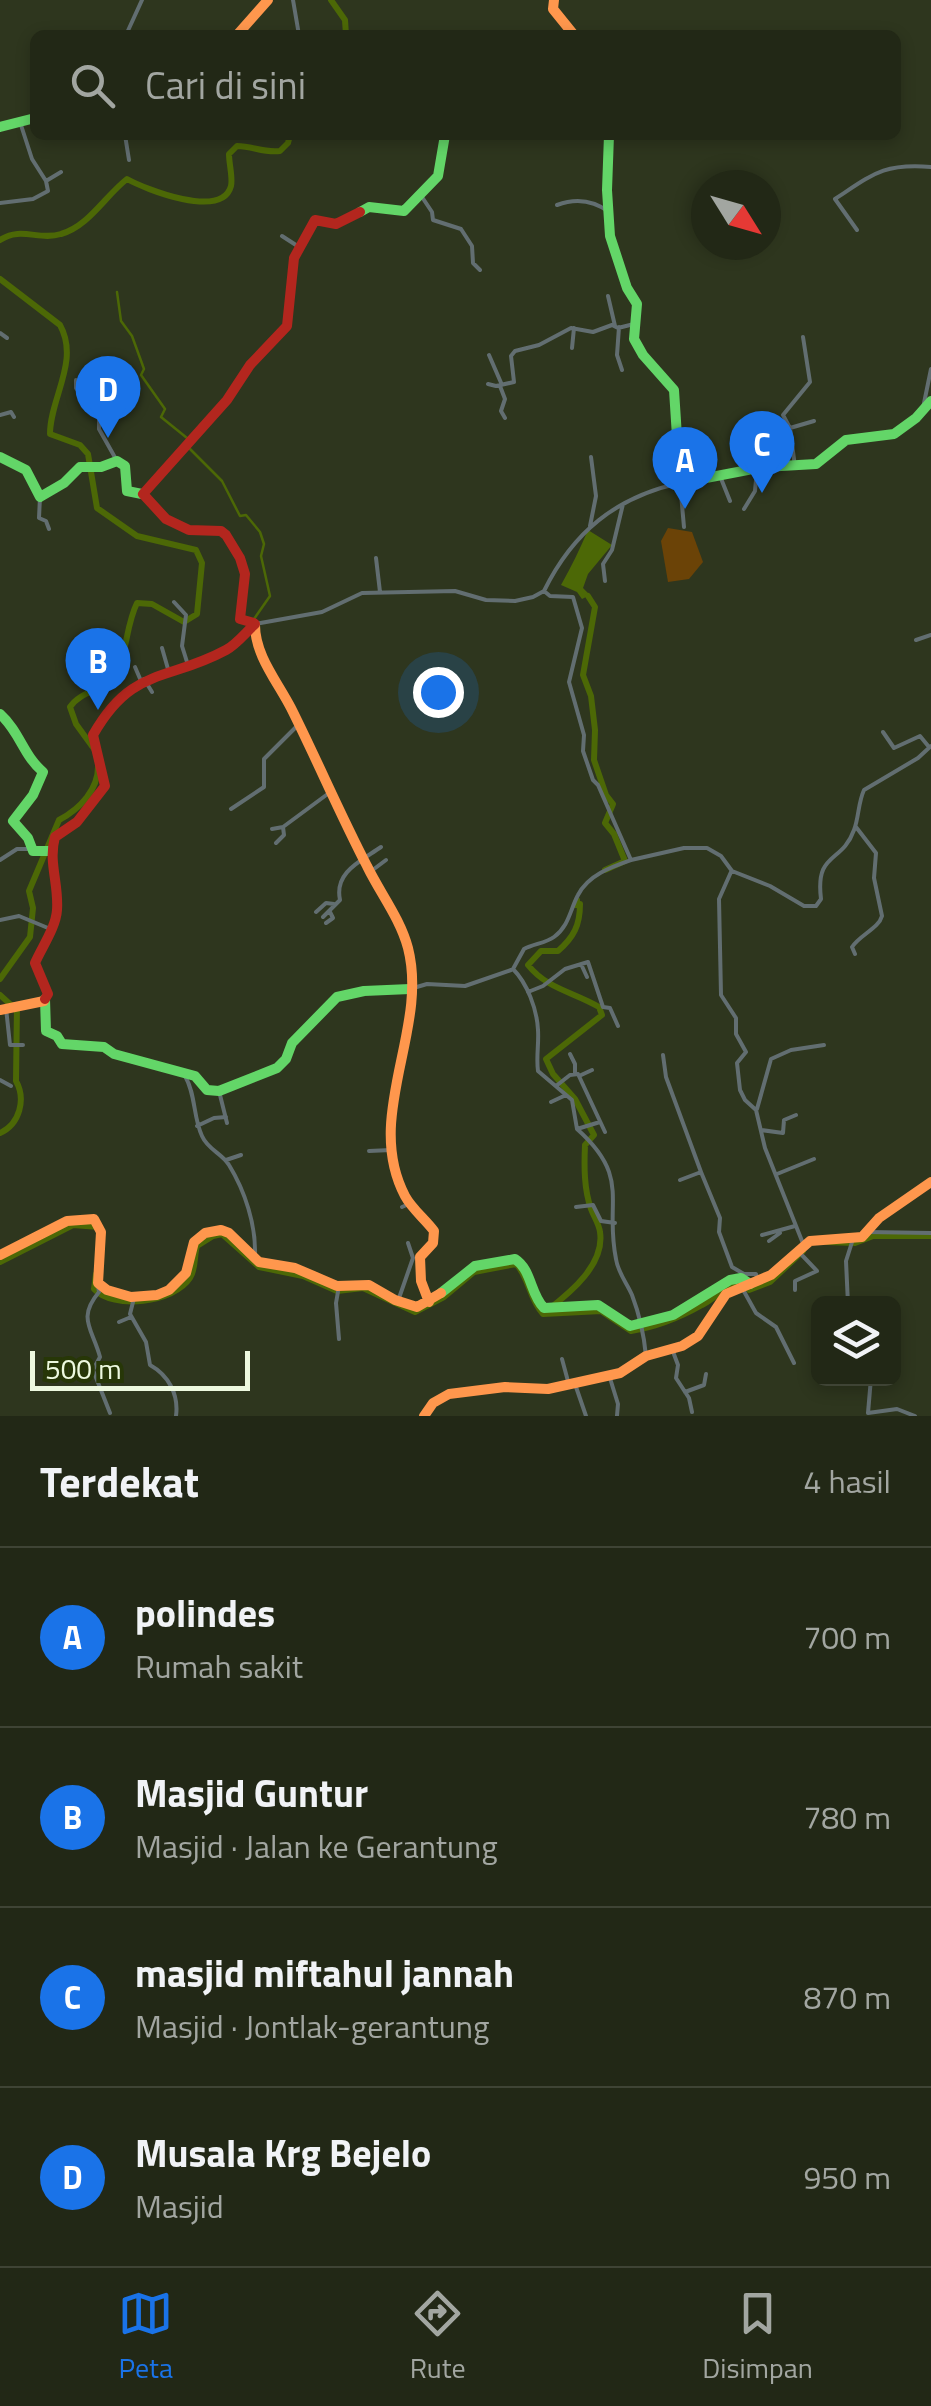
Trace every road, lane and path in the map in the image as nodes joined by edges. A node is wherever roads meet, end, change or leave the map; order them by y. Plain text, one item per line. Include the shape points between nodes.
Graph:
1 (142, 0) edge
2 (268, 0) edge
3 (293, 0) edge
4 (554, 0) edge
5 (128, 30) edge
6 (241, 30) edge
7 (298, 30) edge
8 (570, 30) edge
9 (30, 119) edge
10 (20, 122) junction
11 (0, 127) edge
12 (126, 140) edge
13 (444, 140) edge
14 (609, 140) edge
15 (129, 160) dead end
16 (931, 167) edge
17 (61, 172) dead end
18 (46, 182) junction
19 (420, 194) junction
20 (0, 203) edge
21 (557, 205) dead end
22 (609, 212) junction
23 (857, 230) dead end
24 (282, 236) dead end
25 (299, 246) junction
26 (480, 270) dead end
27 (608, 296) dead end
28 (634, 324) junction
29 (617, 327) junction
30 (574, 328) junction
31 (0, 333) edge
32 (804, 337) dead end
33 (7, 338) dead end
34 (572, 348) dead end
35 (489, 356) dead end
36 (931, 369) edge
37 (622, 370) dead end
38 (76, 380) dead end
39 (488, 384) dead end
40 (501, 386) junction
41 (931, 401) edge
42 (923, 411) junction
43 (0, 415) edge
44 (14, 418) dead end
45 (505, 418) dead end
46 (814, 422) dead end
47 (790, 428) junction
48 (591, 456) dead end
49 (0, 457) edge
50 (117, 461) junction
51 (796, 467) junction
52 (757, 469) junction
53 (720, 476) junction
54 (680, 483) junction
55 (142, 494) junction
56 (40, 496) junction
57 (730, 501) dead end
58 (623, 504) junction
59 (744, 509) dead end
60 (590, 526) junction
61 (684, 527) dead end
62 (50, 529) dead end
63 (376, 558) dead end
64 (605, 581) dead end
65 (544, 590) junction
66 (380, 592) junction
67 (174, 602) dead end
68 (255, 624) junction
69 (931, 634) edge
70 (916, 640) dead end
71 (162, 648) dead end
72 (187, 662) junction
73 (136, 667) dead end
74 (168, 669) junction
75 (143, 680) junction
76 (152, 692) dead end
77 (0, 714) edge
78 (297, 726) junction
79 (883, 732) dead end
80 (930, 746) edge
81 (332, 791) junction
82 (232, 809) dead end
83 (283, 827) junction
84 (855, 827) junction
85 (272, 829) dead end
86 (276, 843) dead end
87 (381, 848) dead end
88 (41, 851) junction
89 (0, 860) edge
90 (386, 860) dead end
91 (631, 860) junction
92 (361, 861) junction
93 (732, 870) junction
94 (370, 872) junction
95 (334, 904) junction
96 (316, 912) dead end
97 (0, 920) edge
98 (325, 920) dead end
99 (52, 930) junction
100 (856, 954) dead end
101 (582, 964) junction
102 (513, 969) junction
103 (586, 977) dead end
104 (410, 990) junction
105 (528, 992) junction
106 (44, 1001) junction
107 (3, 1009) edge
108 (618, 1026) dead end
109 (824, 1044) dead end
110 (23, 1045) dead end
111 (570, 1054) dead end
112 (663, 1055) dead end
113 (592, 1070) dead end
114 (577, 1074) junction
115 (185, 1076) junction
116 (0, 1080) edge
117 (560, 1082) junction
118 (11, 1086) dead end
119 (219, 1091) junction
120 (566, 1094) junction
121 (551, 1102) dead end
122 (755, 1110) junction
123 (796, 1115) dead end
124 (600, 1122) junction
125 (198, 1126) junction
126 (577, 1130) junction
127 (761, 1130) junction
128 (605, 1132) dead end
129 (392, 1150) junction
130 (369, 1151) dead end
131 (241, 1154) dead end
132 (226, 1160) junction
133 (814, 1160) dead end
134 (701, 1172) junction
135 (777, 1174) junction
136 (680, 1180) dead end
137 (931, 1182) edge
138 (576, 1207) dead end
139 (614, 1223) junction
140 (796, 1226) junction
141 (784, 1231) junction
142 (867, 1232) junction
143 (931, 1233) edge
144 (762, 1235) dead end
145 (768, 1241) dead end
146 (852, 1241) junction
147 (408, 1243) dead end
148 (801, 1251) junction
149 (0, 1255) edge
150 (255, 1260) junction
151 (747, 1284) junction
152 (339, 1289) junction
153 (98, 1290) junction
154 (795, 1290) dead end
155 (848, 1296) edge
156 (134, 1300) junction
157 (398, 1301) junction
158 (429, 1302) junction
159 (131, 1316) junction
160 (119, 1322) dead end
161 (643, 1328) junction
162 (339, 1339) dead end
163 (672, 1348) junction
164 (646, 1356) junction
165 (562, 1359) dead end
166 (794, 1363) dead end
167 (706, 1374) dead end
168 (610, 1375) junction
169 (572, 1385) junction
170 (871, 1386) edge
171 (685, 1392) junction
172 (692, 1412) dead end
173 (110, 1413) dead end
174 (176, 1416) edge
175 (424, 1416) edge
176 (586, 1416) edge
177 (617, 1416) edge
178 (915, 1416) edge

1 - 5 street
2 - 6 street
3 - 7 street
4 - 8 street via 553,9
9 - 10 street
10 - 11 street
10 - 18 street
12 - 15 street
13 - 19 street via 438,176
14 - 22 street
16 - 23 street via 906,164 878,172 835,199
17 - 18 street
18 - 20 street via 42,195
19 - 25 street via 401,212 366,207 336,224 317,219
19 - 26 street via 433,220 460,229
21 - 22 street via 588,202
22 - 28 street via 611,240 638,304
24 - 25 street
25 - 55 street via 286,327
27 - 29 street
28 - 29 street
28 - 54 street via 639,352 674,390
29 - 30 street
29 - 37 street
30 - 34 street
30 - 40 street via 513,352 515,380
31 - 33 street
32 - 47 street via 811,381 784,412
35 - 40 street
36 - 42 street
38 - 50 street
39 - 40 street
40 - 45 street
41 - 42 street
42 - 51 street via 894,434 846,440 818,463
43 - 44 street via 11,412
46 - 47 street
47 - 51 street
48 - 60 street via 596,496
49 - 56 street via 26,470
50 - 55 street via 125,466 127,491
50 - 56 street via 90,466
51 - 52 street
52 - 53 street
52 - 59 street via 756,491
53 - 54 street
53 - 57 street
54 - 58 street
54 - 61 street
55 - 68 street via 166,519 226,536 246,574 240,619
56 - 62 street via 39,519
58 - 60 street
58 - 64 street via 603,564
60 - 65 street
63 - 66 street
65 - 66 street via 515,600 454,591
65 - 91 street via 572,597 581,622 570,682 583,751
66 - 68 street via 358,594 309,616
67 - 72 street via 186,615
68 - 72 street via 228,649
68 - 78 street via 255,643
69 - 70 street
71 - 74 street
72 - 74 street
73 - 75 street
74 - 75 street
75 - 76 street
75 - 88 street via 95,728 104,786 77,822
77 - 88 street via 42,772 13,819
78 - 81 street
78 - 82 street via 264,761 266,785
79 - 80 street via 894,748 921,736
80 - 84 street via 866,788
81 - 83 street
81 - 92 street
83 - 85 street
83 - 86 street
84 - 93 street via 823,867 816,906
84 - 100 street via 876,854 882,912 881,922 853,946
87 - 92 street
88 - 89 street via 17,850
88 - 99 street via 58,888
90 - 94 street
91 - 93 street via 707,848
91 - 102 street via 586,884 557,934 524,949
92 - 94 street
92 - 95 street via 340,880
93 - 122 street via 720,899 721,996 746,1052 737,1063 740,1090
94 - 104 street via 400,922
95 - 96 street
95 - 98 street
97 - 99 street via 19,916
99 - 106 street via 35,963 48,994
101 - 103 street
101 - 105 street
101 - 108 street via 590,964 603,1007
102 - 104 street via 465,986
102 - 105 street
104 - 119 street via 336,997 291,1043 279,1066
104 - 129 street
105 - 117 street via 538,1028 538,1071
106 - 107 street
106 - 115 street via 46,1032 62,1044 104,1047
107 - 110 street via 10,1046
109 - 122 street via 770,1060
111 - 114 street
112 - 134 street
113 - 114 street
114 - 117 street
114 - 124 street
115 - 119 street
115 - 125 street
116 - 118 street
117 - 120 street
119 - 125 street via 226,1120
120 - 121 street
120 - 126 street
122 - 127 street
123 - 127 street via 784,1120 784,1132
124 - 126 street
124 - 128 street
125 - 132 street via 207,1146
126 - 139 street via 608,1164
127 - 135 street
129 - 130 street
129 - 158 street via 407,1205 434,1233 420,1257
131 - 132 street
132 - 150 street via 255,1230
133 - 135 street
134 - 136 street
134 - 151 street via 732,1266 754,1273
135 - 140 street
137 - 142 street
138 - 139 street via 588,1205 602,1222
139 - 161 street via 616,1262
140 - 141 street
140 - 148 street
141 - 144 street
141 - 145 street
142 - 143 street
142 - 146 street
146 - 148 street via 817,1238
146 - 155 street
147 - 157 street via 412,1258
148 - 151 street
148 - 154 street via 817,1271 795,1281
149 - 153 street via 67,1221 94,1220 101,1232
150 - 152 street
150 - 156 street via 227,1232 208,1232 192,1244 188,1270 177,1284
151 - 161 street via 730,1280
151 - 163 street via 720,1299 698,1336
151 - 166 street via 756,1312 776,1327
152 - 157 street via 370,1285
152 - 162 street
153 - 156 street
153 - 173 street via 86,1318 100,1358 93,1370
156 - 159 street
157 - 158 street via 416,1307
158 - 161 street via 475,1266 518,1260 544,1308 598,1305
159 - 160 street
159 - 174 street via 147,1343 150,1365 166,1376
161 - 164 street
163 - 164 street
163 - 171 street
164 - 168 street
165 - 169 street
167 - 171 street via 704,1386
168 - 169 street
168 - 177 street
169 - 175 street via 449,1394
169 - 176 street
170 - 178 street via 868,1413 897,1409
171 - 172 street

